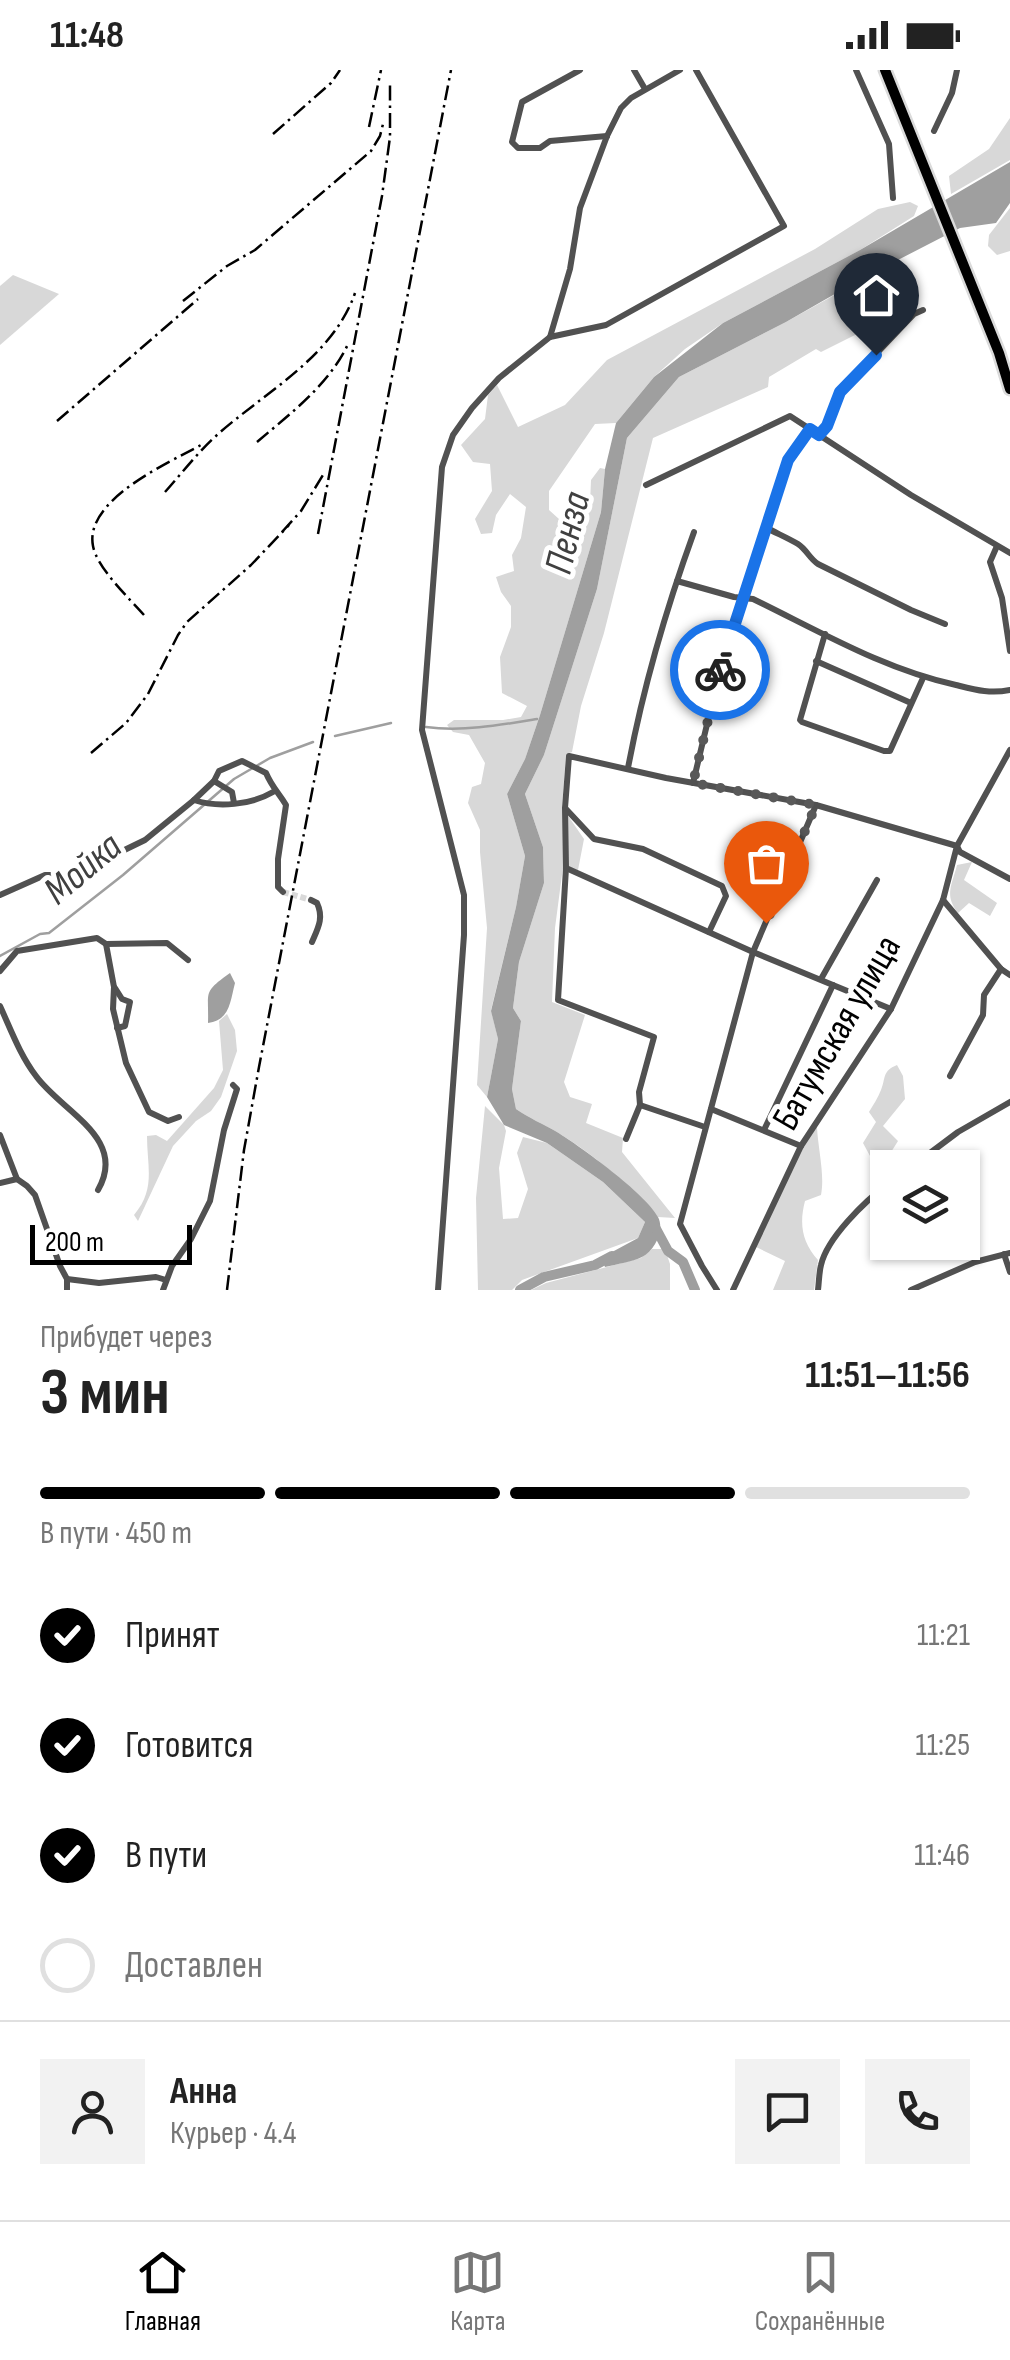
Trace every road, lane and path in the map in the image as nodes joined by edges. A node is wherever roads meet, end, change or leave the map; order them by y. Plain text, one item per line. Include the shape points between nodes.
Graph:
1 (580, 70) edge
2 (634, 70) edge
3 (680, 70) edge
4 (696, 70) edge
5 (856, 70) edge
6 (885, 70) edge
7 (957, 70) edge
8 (644, 89) junction
9 (934, 131) dead end
10 (607, 136) junction
11 (893, 198) dead end
12 (923, 310) dead end
13 (550, 337) junction
14 (1010, 389) edge
15 (810, 429) junction
16 (819, 435) junction
17 (646, 485) dead end
18 (765, 527) junction
19 (694, 532) dead end
20 (997, 546) junction
21 (1010, 553) edge
22 (677, 582) junction
23 (742, 596) junction
24 (945, 624) dead end
25 (825, 634) junction
26 (1010, 651) edge
27 (816, 661) junction
28 (923, 678) junction
29 (1010, 690) edge
30 (911, 703) junction
31 (1010, 750) edge
32 (628, 768) junction
33 (214, 781) junction
34 (693, 783) junction
35 (274, 792) junction
36 (194, 800) junction
37 (234, 803) junction
38 (816, 805) junction
39 (565, 808) junction
40 (957, 846) junction
41 (566, 868) junction
42 (877, 880) dead end
43 (1010, 880) edge
44 (283, 892) dead end
45 (0, 895) edge
46 (310, 900) dead end
47 (943, 900) junction
48 (710, 932) junction
49 (312, 942) dead end
50 (106, 944) junction
51 (753, 952) junction
52 (188, 960) dead end
53 (1002, 969) junction
54 (0, 971) edge
55 (1010, 976) edge
56 (820, 979) junction
57 (833, 985) junction
58 (114, 987) junction
59 (0, 1006) edge
60 (891, 1008) junction
61 (117, 1028) junction
62 (950, 1076) dead end
63 (233, 1086) dead end
64 (1010, 1102) edge
65 (640, 1105) junction
66 (711, 1109) junction
67 (179, 1117) dead end
68 (705, 1127) junction
69 (764, 1130) junction
70 (0, 1135) edge
71 (626, 1139) dead end
72 (801, 1146) junction
73 (934, 1150) edge
74 (17, 1179) junction
75 (0, 1183) edge
76 (98, 1190) dead end
77 (870, 1200) edge
78 (1007, 1253) edge
79 (1010, 1272) edge
80 (67, 1278) junction
81 (166, 1280) junction
82 (68, 1290) edge
83 (163, 1290) edge
84 (438, 1290) edge
85 (718, 1290) edge
86 (733, 1290) edge
87 (818, 1290) edge
88 (911, 1290) edge

1 - 10 street via 522,102 512,142 540,148
2 - 8 street
3 - 8 street
4 - 13 street via 784,226 606,325
5 - 11 street via 888,144
6 - 14 main road
7 - 9 street
8 - 10 street via 621,108
10 - 13 street via 580,208
12 - 16 street via 840,392
13 - 84 street via 472,408 442,466 422,726 464,895 464,935
15 - 16 street
15 - 17 street via 790,416
15 - 18 street via 788,460
16 - 20 street
18 - 23 street
18 - 24 street via 799,544 818,564
19 - 22 street
20 - 21 street
20 - 26 street via 990,562
22 - 23 street
22 - 32 street
23 - 25 street
23 - 34 street
25 - 27 street
25 - 28 street
27 - 30 street
27 - 30 street via 802,722 890,751
28 - 29 street via 991,694
28 - 30 street
31 - 40 street, Батумская улица
32 - 34 street
32 - 39 street via 569,756
33 - 35 street via 242,760 266,773
33 - 36 street
33 - 37 street via 232,792
34 - 38 street
35 - 37 street
35 - 44 street via 286,805 278,859
36 - 37 street
36 - 45 street via 145,840 73,874 45,874
38 - 40 street
38 - 51 street
39 - 41 street
39 - 48 street via 594,839 643,849 722,886 726,896
40 - 43 street
40 - 47 street, Батумская улица
41 - 48 street
41 - 65 street via 558,1000 654,1037
42 - 56 street
46 - 49 street via 321,912
47 - 53 street
47 - 60 street, Батумская улица
48 - 51 street
50 - 52 street via 166,943
50 - 54 street via 98,938 29,948
50 - 58 street
51 - 56 street
51 - 66 street
53 - 55 street
53 - 62 street
56 - 57 street
57 - 60 street
57 - 69 street
58 - 61 street
58 - 61 street via 130,1002 125,1026
59 - 76 street via 39,1080 98,1136 105,1178
60 - 72 street, Батумская улица
61 - 67 street via 149,1112 168,1121
63 - 81 street via 210,1201
64 - 73 street
65 - 68 street
65 - 71 street
66 - 68 street
66 - 69 street
68 - 85 street via 680,1224
69 - 72 street
70 - 74 street
72 - 86 street, Батумская улица
74 - 75 street
74 - 80 street via 35,1195
77 - 87 street via 834,1240 821,1263
78 - 79 street
78 - 88 street
80 - 81 street
80 - 82 street
81 - 83 street

